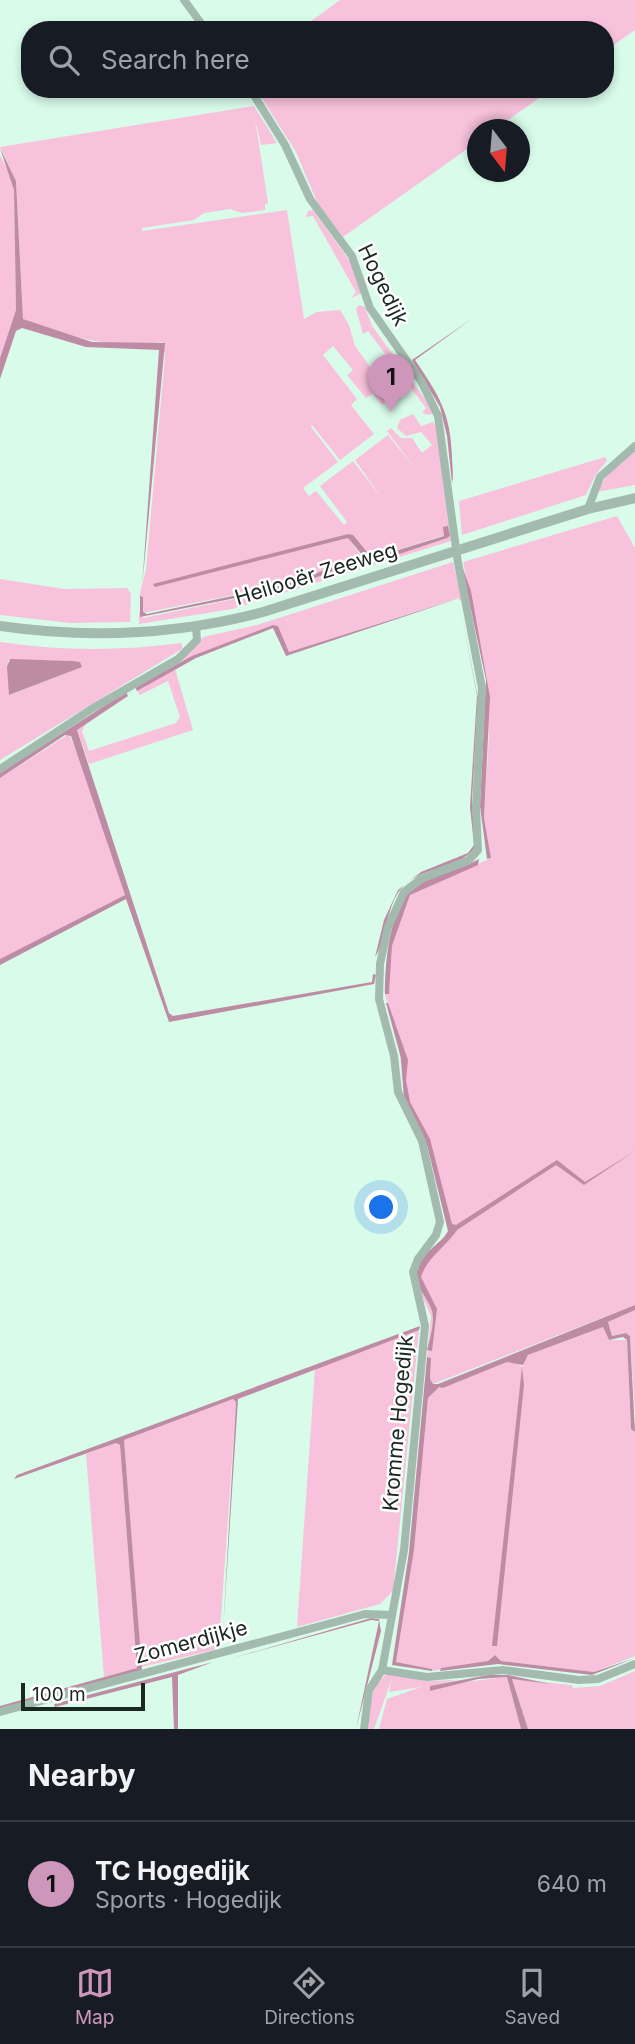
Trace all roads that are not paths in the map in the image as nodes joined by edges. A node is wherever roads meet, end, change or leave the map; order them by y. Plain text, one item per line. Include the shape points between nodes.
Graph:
1 (184, 0) edge
2 (199, 21) edge
3 (256, 98) edge
4 (635, 446) edge
5 (635, 498) edge
6 (588, 509) junction
7 (456, 550) junction
8 (0, 626) edge
9 (196, 627) junction
10 (0, 769) edge
11 (392, 1615) junction
12 (635, 1664) edge
13 (382, 1670) junction
14 (0, 1712) edge
15 (364, 1729) edge

1 - 2 street
3 - 7 street, Hogedijk via 285,145 310,199 352,256 375,316 429,394 442,433
4 - 6 street via 600,477
5 - 6 street, Heilooër Zeeweg
6 - 7 street, Heilooër Zeeweg
7 - 9 street, Heilooër Zeeweg via 264,612
7 - 11 street, Kromme Hogedijk via 482,688 476,808 479,847 469,860 421,879 404,892 388,927 380,964 379,999 398,1092 422,1142 440,1222 412,1272 425,1325 404,1550
8 - 9 street, Heilooër Zeeweg via 111,635
9 - 10 street via 197,640 178,659
11 - 13 street, Kromme Hogedijk
11 - 14 street, Zomerdijkje via 365,1614
12 - 13 street via 598,1679 579,1680 503,1670 427,1677
13 - 15 street, Kromme Hogedijk via 369,1690

